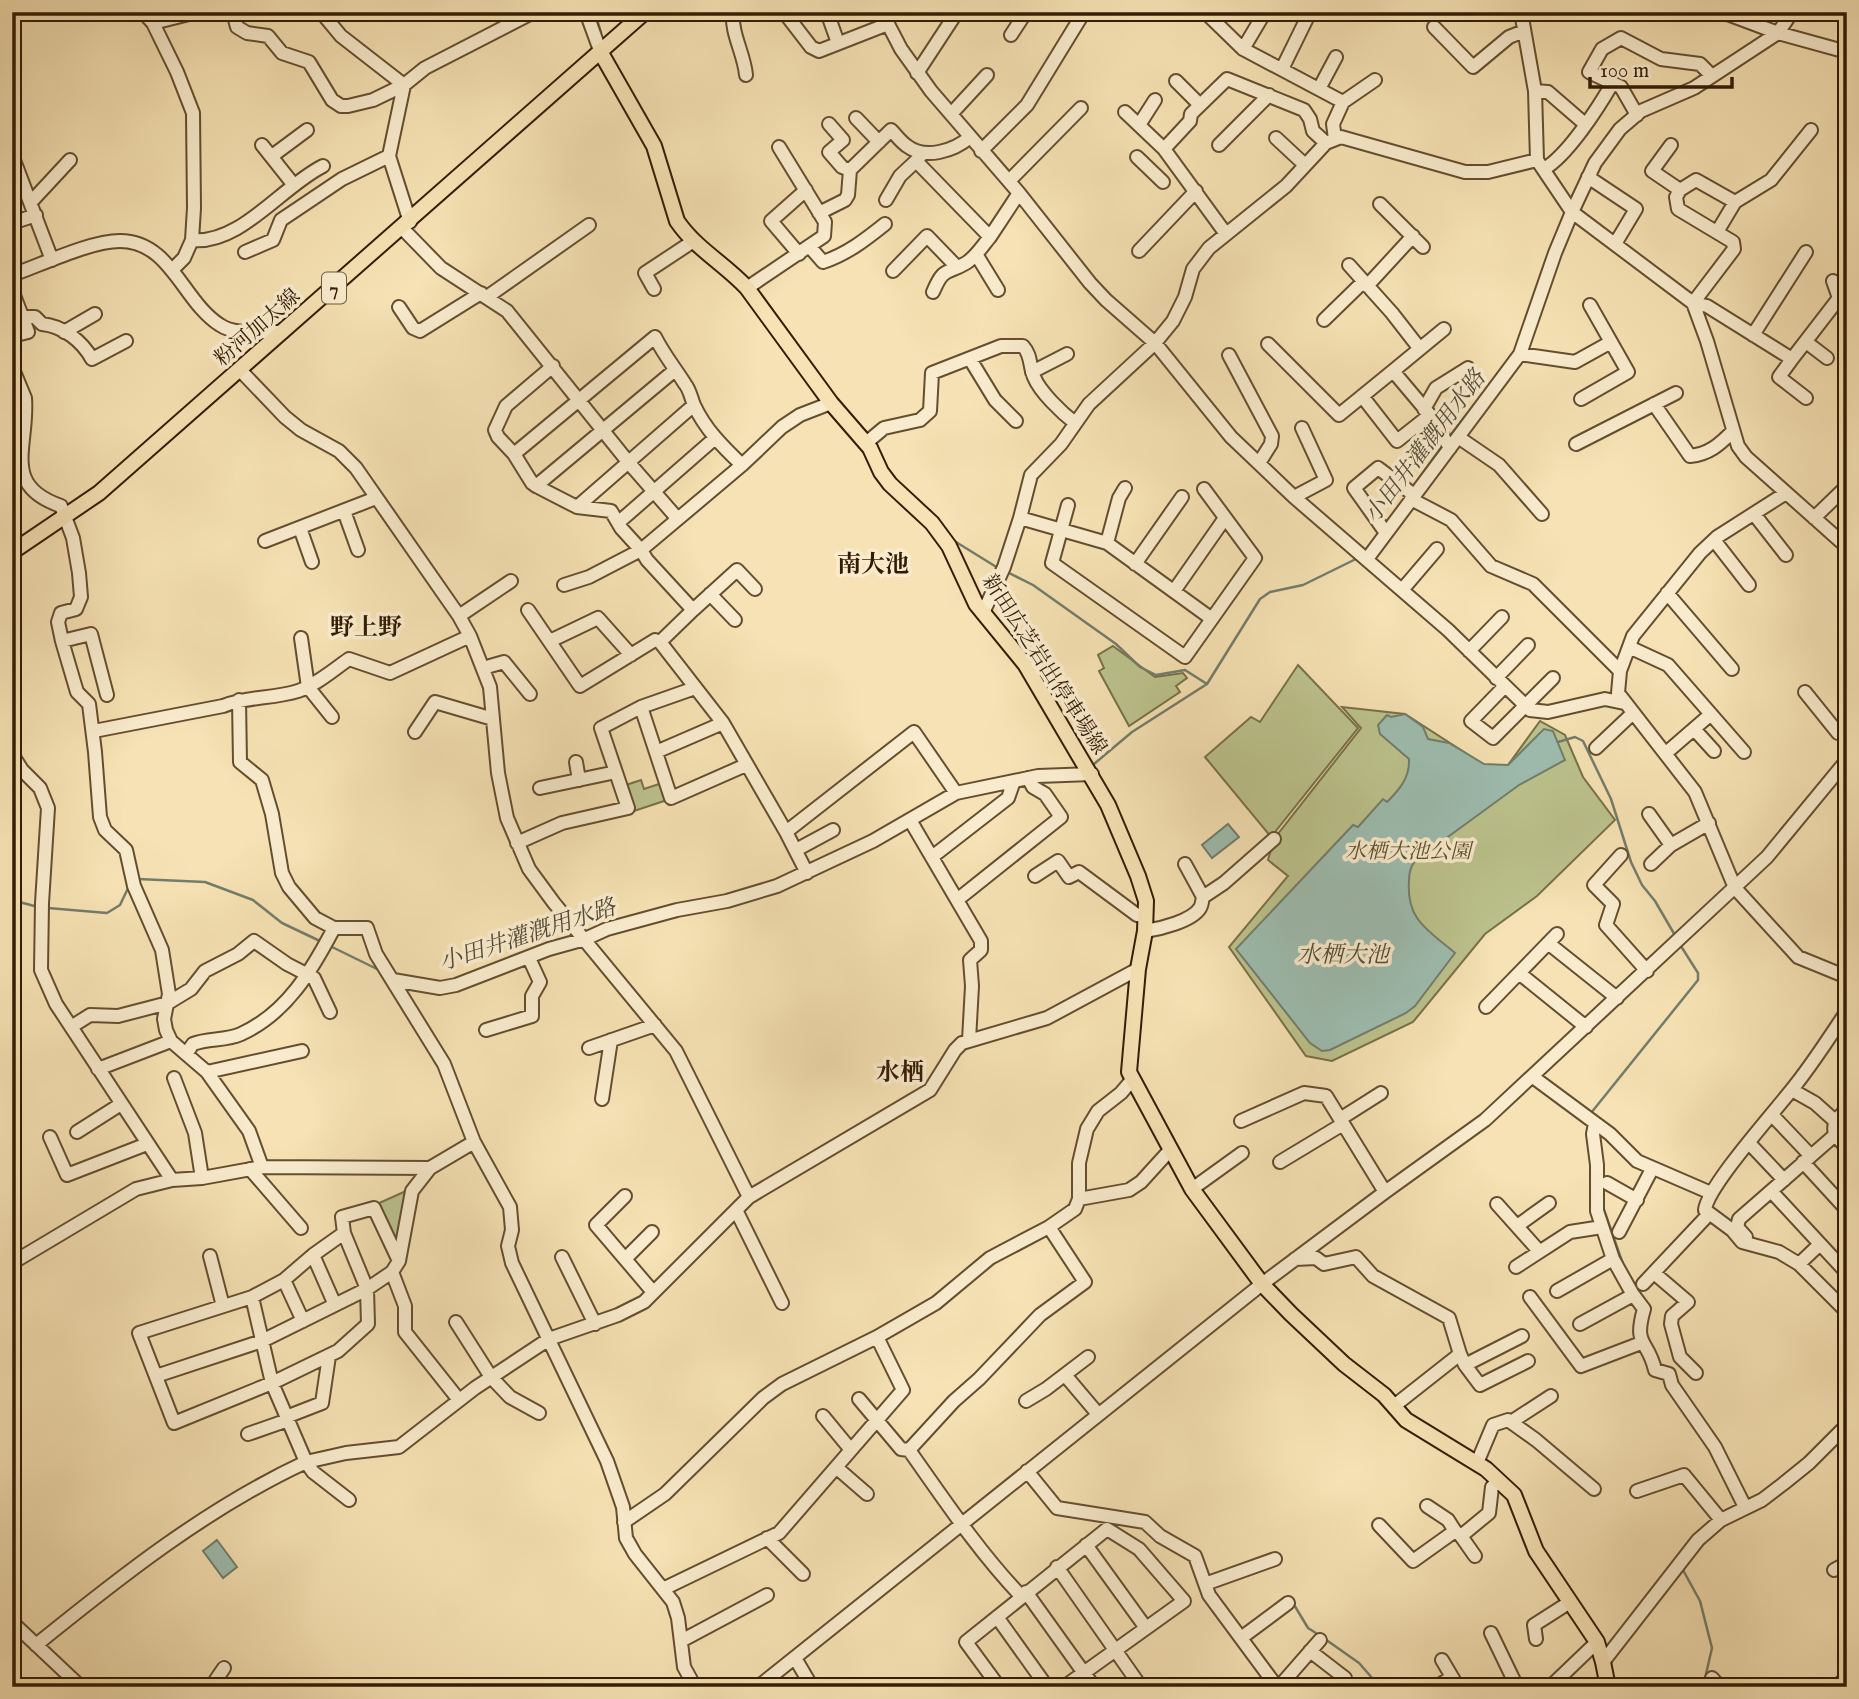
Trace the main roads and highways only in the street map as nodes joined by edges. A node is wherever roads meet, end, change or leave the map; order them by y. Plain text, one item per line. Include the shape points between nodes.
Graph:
1 (645, 12) edge
2 (601, 53) junction
3 (15, 545) edge
4 (1608, 1687) edge

1 - 2 main road, 粉河加太線 / 7
2 - 3 main road, 粉河加太線 / 7 via 99,493
2 - 4 main road, 新田広芝岩出停車場線 via 654,146 677,221 692,242 747,288 866,443 890,484 932,523 949,546 976,604 1025,664 1116,820 1146,901 1129,1054 1132,1080 1192,1189 1262,1284 1335,1355 1384,1395 1406,1420 1477,1463 1514,1495 1536,1550 1597,1642

